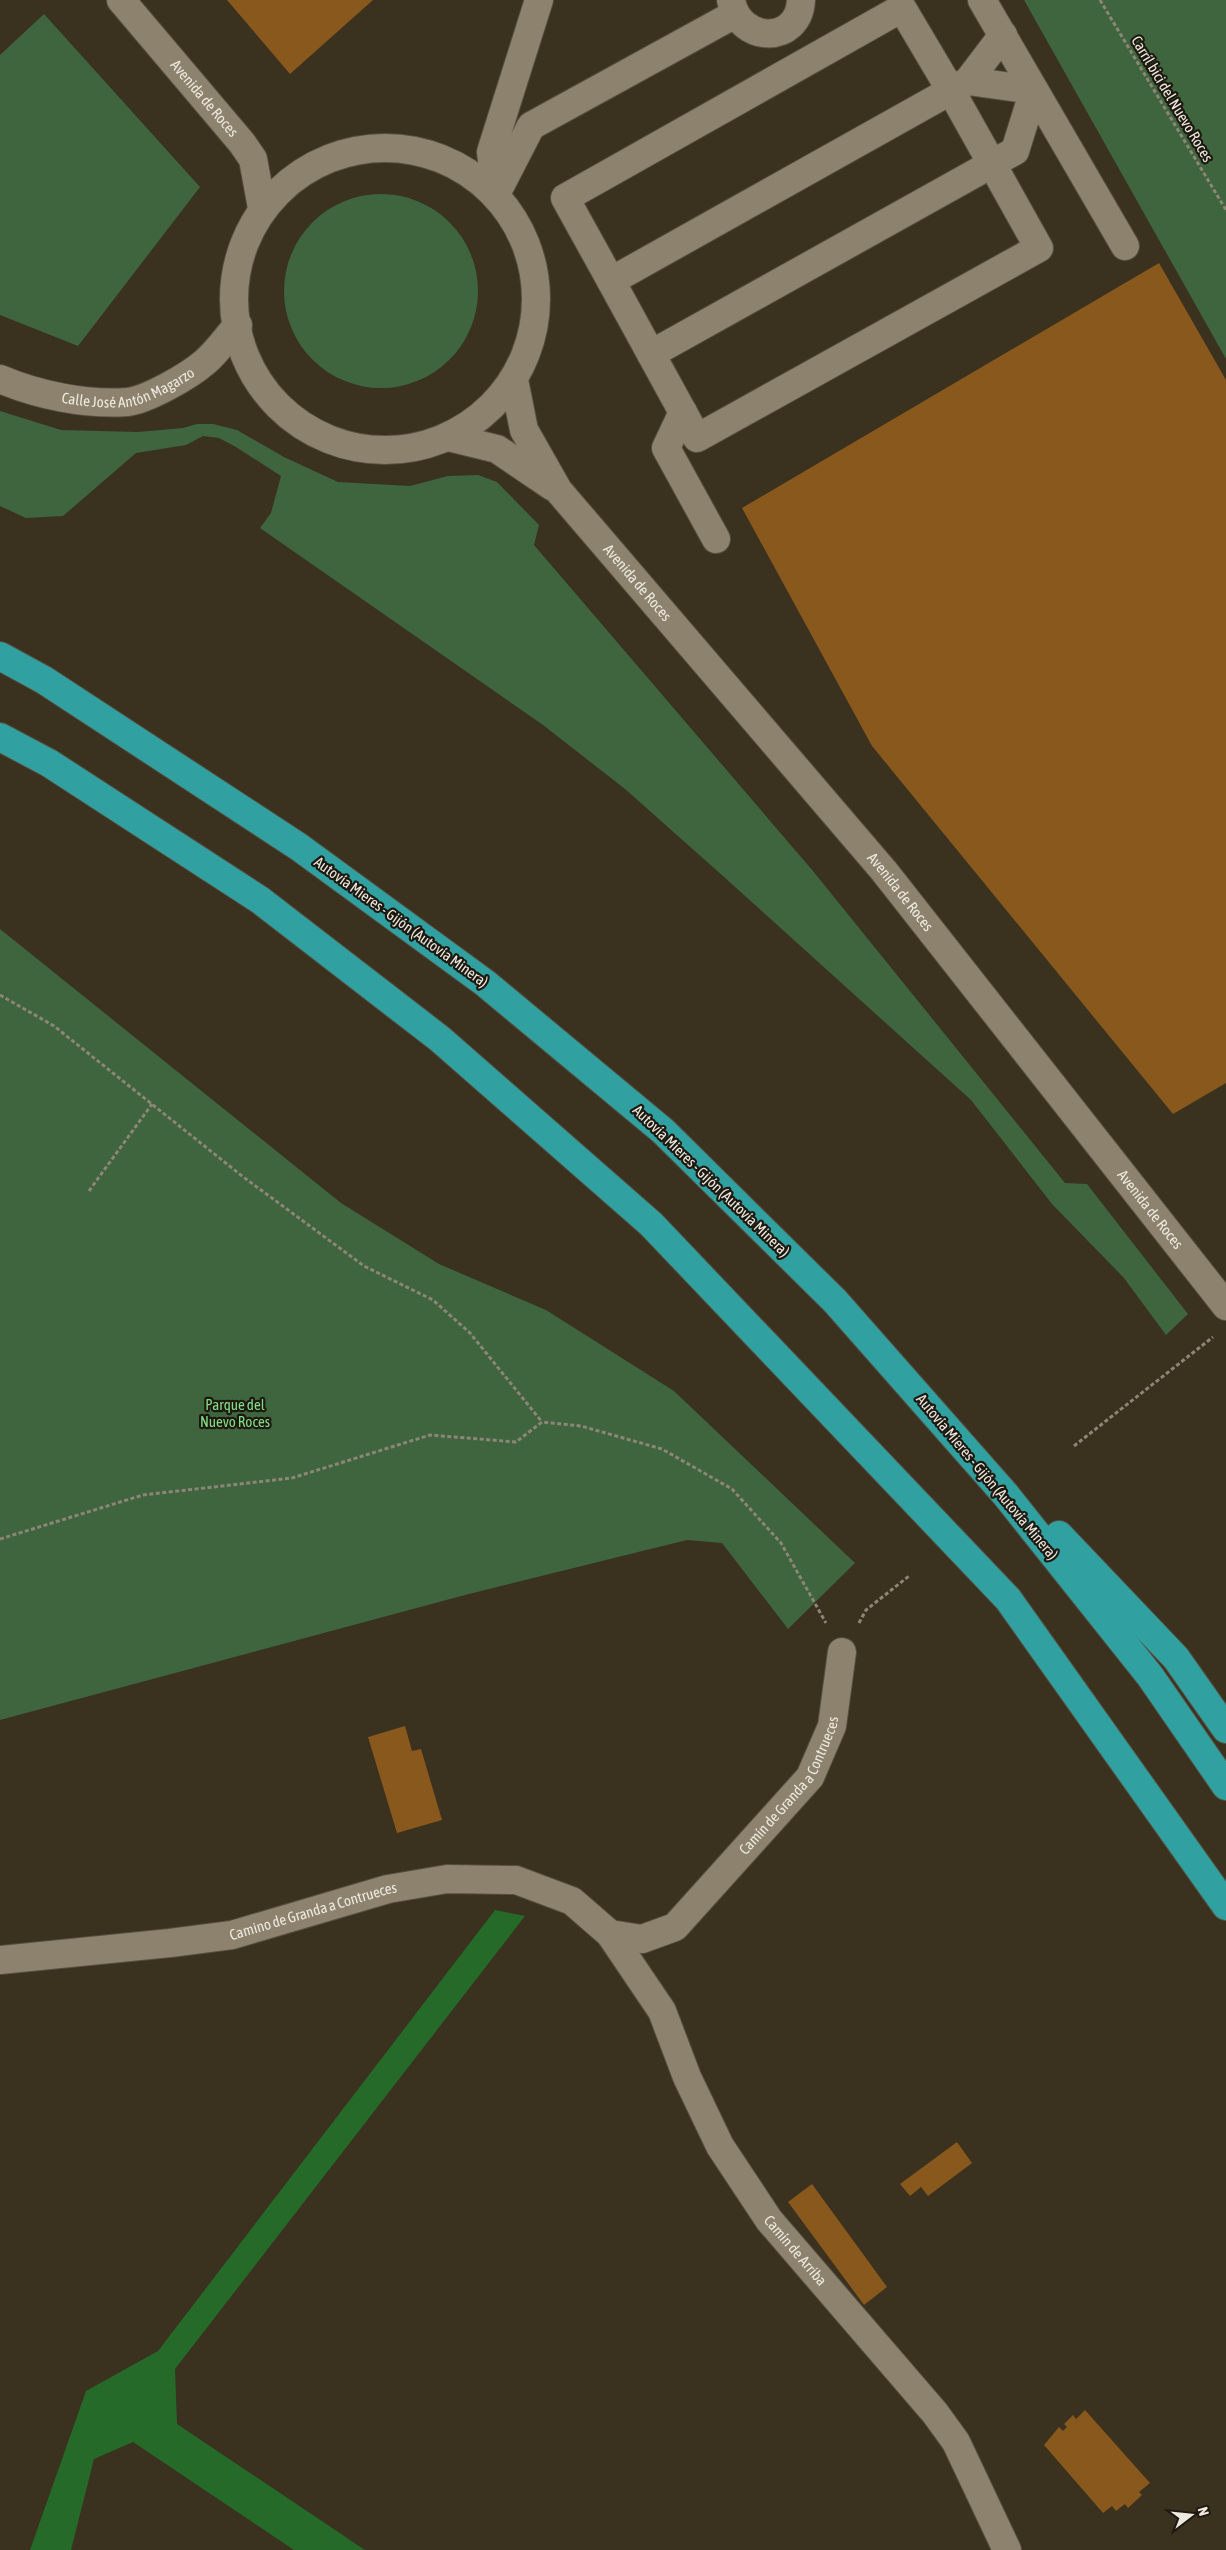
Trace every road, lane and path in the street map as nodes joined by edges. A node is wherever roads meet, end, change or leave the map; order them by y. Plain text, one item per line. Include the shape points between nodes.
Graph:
1 (121, 0) edge
2 (539, 0) edge
3 (801, 0) edge
4 (982, 0) edge
5 (1100, 0) edge
6 (733, 7) edge
7 (1003, 35) junction
8 (959, 85) junction
9 (1034, 90) junction
10 (993, 164) junction
11 (496, 194) junction
12 (262, 208) junction
13 (1226, 210) edge
14 (1125, 246) dead end
15 (611, 281) junction
16 (238, 326) junction
17 (651, 354) junction
18 (0, 379) edge
19 (514, 380) junction
20 (683, 412) junction
21 (448, 437) junction
22 (558, 490) junction
23 (716, 539) dead end
24 (0, 656) edge
25 (0, 737) edge
26 (0, 995) edge
27 (152, 1104) junction
28 (89, 1191) dead end
29 (835, 1301) junction
30 (1226, 1306) edge
31 (1217, 1334) dead end
32 (542, 1422) junction
33 (1074, 1446) dead end
34 (0, 1538) edge
35 (909, 1576) dead end
36 (842, 1652) junction
37 (1226, 1729) edge
38 (1226, 1786) edge
39 (1226, 1906) edge
40 (610, 1934) junction
41 (0, 1960) edge
42 (1007, 2550) edge

1 - 12 street, Avenida de Roces via 242,143 252,159
2 - 11 street via 491,152
3 - 6 street via 794,20 783,30 770,34 756,32 743,25
4 - 7 street
5 - 13 path, Carríl bici del Nuevo Roces
6 - 11 street via 531,126
7 - 8 street
7 - 9 street
8 - 9 street
8 - 10 street
8 - 15 street
8 - 15 street via 902,8 617,168 565,198
9 - 10 street via 1015,150
9 - 14 street
10 - 17 street
10 - 20 street via 1040,248 697,438
11 - 12 street via 454,162 401,147 348,150 300,172
11 - 19 street via 533,264 534,330
12 - 16 street via 239,255 233,296
15 - 17 street
16 - 18 street, Calle José Antón Magarzo via 206,362 174,383 128,402 78,399 26,390
16 - 21 street via 241,348 265,392 304,427 345,445 397,450
17 - 20 street
19 - 21 street via 479,419
19 - 22 street, Avenida de Roces via 524,430
20 - 23 street via 666,448
21 - 22 street, Avenida de Roces via 497,449
22 - 30 street, Avenida de Roces via 884,871
24 - 29 highway, Autovía Mieres - Gijón (Autovía Minera) via 44,680 299,847 485,983 662,1131
25 - 39 highway via 48,762 260,900 440,1039 651,1224 1008,1599
26 - 27 path via 54,1026
27 - 28 path
27 - 32 path via 242,1176 364,1266 433,1300 470,1333
29 - 37 highway via 1176,1658
29 - 38 highway, Autovía Mieres - Gijón (Autovía Minera) via 1005,1494 1150,1676
31 - 33 path
32 - 34 path via 516,1442 430,1435 292,1478 143,1496
32 - 36 path via 581,1426 662,1449 732,1489 781,1544
35 - 36 path via 866,1610
36 - 40 street, Camín de Granda a Contrueces via 832,1726 810,1777 675,1926 642,1939
40 - 41 street, Camino de Granda a Contrueces via 572,1902 516,1880 447,1879 388,1889 232,1935
40 - 42 street, Camín de Arriba via 662,2011 687,2077 720,2146 769,2220 935,2413 956,2442

